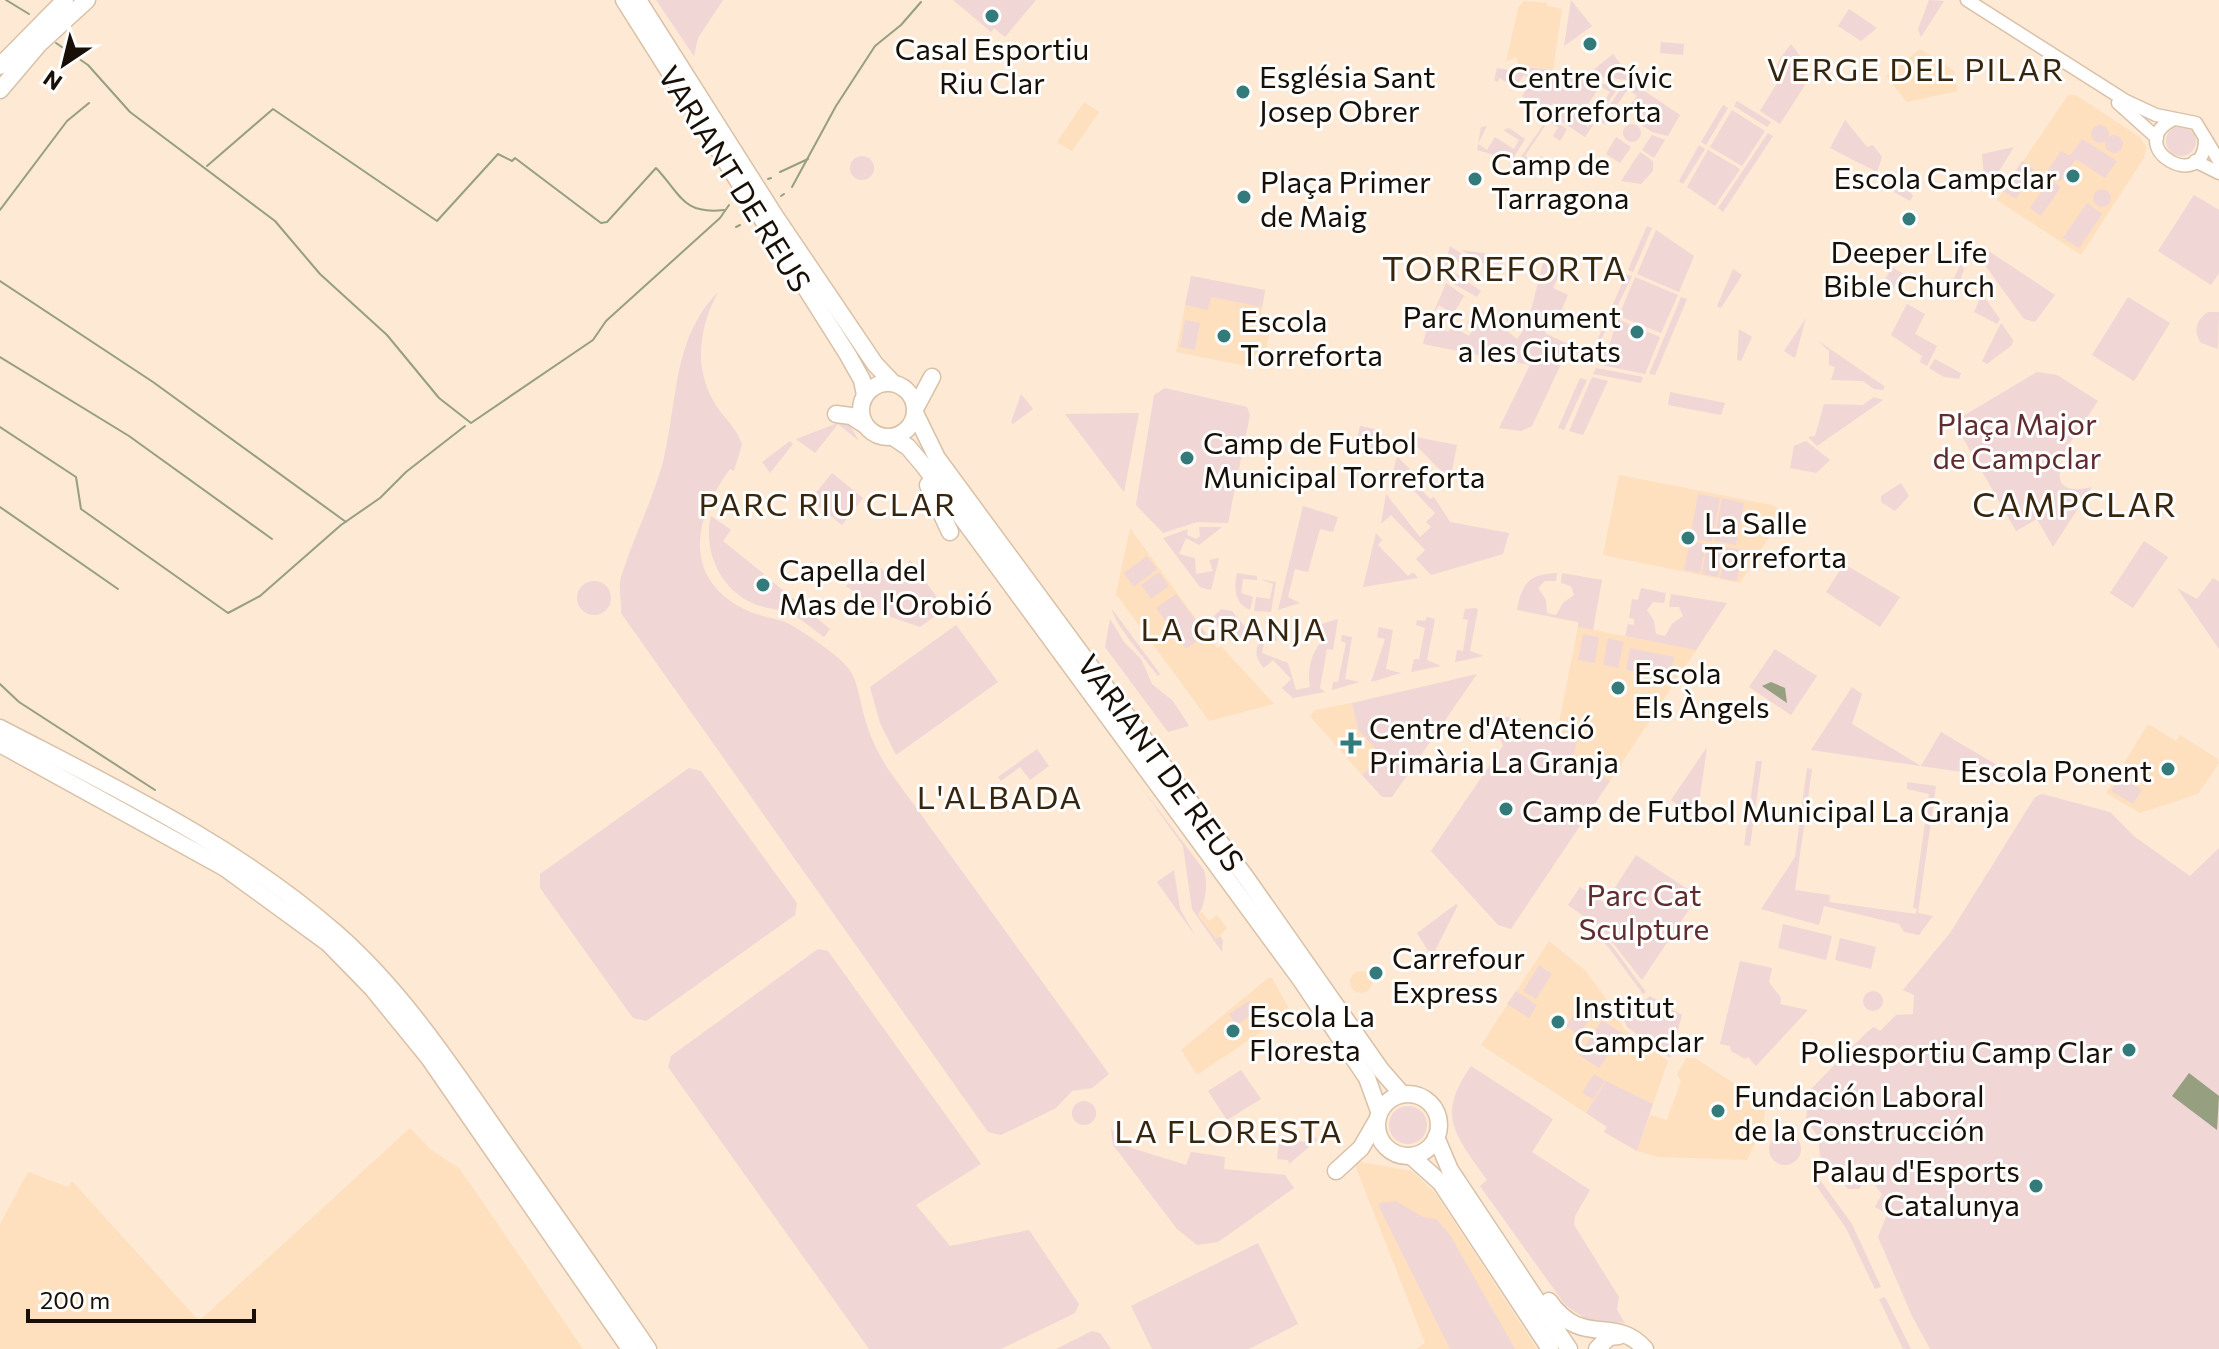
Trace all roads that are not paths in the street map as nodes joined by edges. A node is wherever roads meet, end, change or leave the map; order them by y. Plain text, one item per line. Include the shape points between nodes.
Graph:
1 (65, 0) edge
2 (87, 0) edge
3 (624, 0) edge
4 (638, 0) edge
5 (1955, 0) edge
6 (1967, 0) edge
7 (0, 66) edge
8 (0, 90) edge
9 (705, 94) dead end
10 (2174, 119) junction
11 (726, 138) junction
12 (2157, 138) junction
13 (2205, 139) junction
14 (2195, 161) junction
15 (2219, 161) edge
16 (2219, 173) edge
17 (896, 384) junction
18 (863, 400) junction
19 (915, 411) junction
20 (865, 425) junction
21 (898, 440) junction
22 (931, 462) junction
23 (950, 532) dead end
24 (1002, 542) junction
25 (1094, 651) dead end
26 (0, 715) edge
27 (0, 728) edge
28 (0, 744) edge
29 (46, 752) junction
30 (0, 754) edge
31 (50, 770) junction
32 (1285, 975) dead end
33 (1366, 1029) dead end
34 (1335, 1033) junction
35 (1374, 1074) junction
36 (1402, 1094) junction
37 (1378, 1116) junction
38 (1436, 1137) junction
39 (1404, 1155) junction
40 (1447, 1198) junction
41 (1480, 1210) junction
42 (1469, 1248) dead end
43 (1629, 1335) junction
44 (630, 1349) edge
45 (648, 1349) edge
46 (1550, 1349) edge
47 (1569, 1349) edge
48 (1597, 1349) edge
49 (1645, 1349) edge

1 - 7 highway
2 - 8 highway
3 - 18 highway, VARIANT DE REUS via 848,355 862,380
4 - 11 highway, VARIANT DE REUS
5 - 12 main road via 2125,107
6 - 10 main road via 2126,101
9 - 11 highway via 729,134
10 - 12 main road via 2163,125
10 - 13 main road via 2196,123
11 - 17 highway, VARIANT DE REUS via 862,345
12 - 14 main road via 2167,162 2180,166
13 - 14 main road
13 - 15 main road
14 - 16 main road
17 - 18 highway via 874,386
17 - 19 highway via 910,395
17 - 19 highway via 932,377
18 - 20 highway
18 - 20 highway via 836,414
19 - 21 highway
19 - 22 highway
20 - 21 highway
21 - 22 highway
21 - 23 highway via 932,492
22 - 24 highway, VARIANT DE REUS
22 - 34 highway, VARIANT DE REUS
24 - 25 highway
24 - 35 highway, VARIANT DE REUS
26 - 29 highway
27 - 29 highway
28 - 31 highway
29 - 45 highway via 238,859 337,934 440,1050
30 - 31 highway
31 - 44 highway via 225,868 328,943 429,1058
32 - 34 highway
33 - 35 highway via 1385,1067
34 - 35 highway, VARIANT DE REUS
35 - 36 highway
35 - 37 highway
36 - 37 highway via 1389,1100
36 - 38 highway via 1420,1096 1432,1105 1439,1120
37 - 39 highway via 1383,1144
37 - 39 highway via 1340,1173 1364,1155
38 - 39 highway via 1426,1150
38 - 41 highway via 1450,1170
39 - 40 highway via 1431,1171
40 - 42 highway
40 - 46 highway
41 - 43 highway via 1559,1316 1584,1330
41 - 47 highway
43 - 48 highway via 1609,1337
43 - 49 highway

